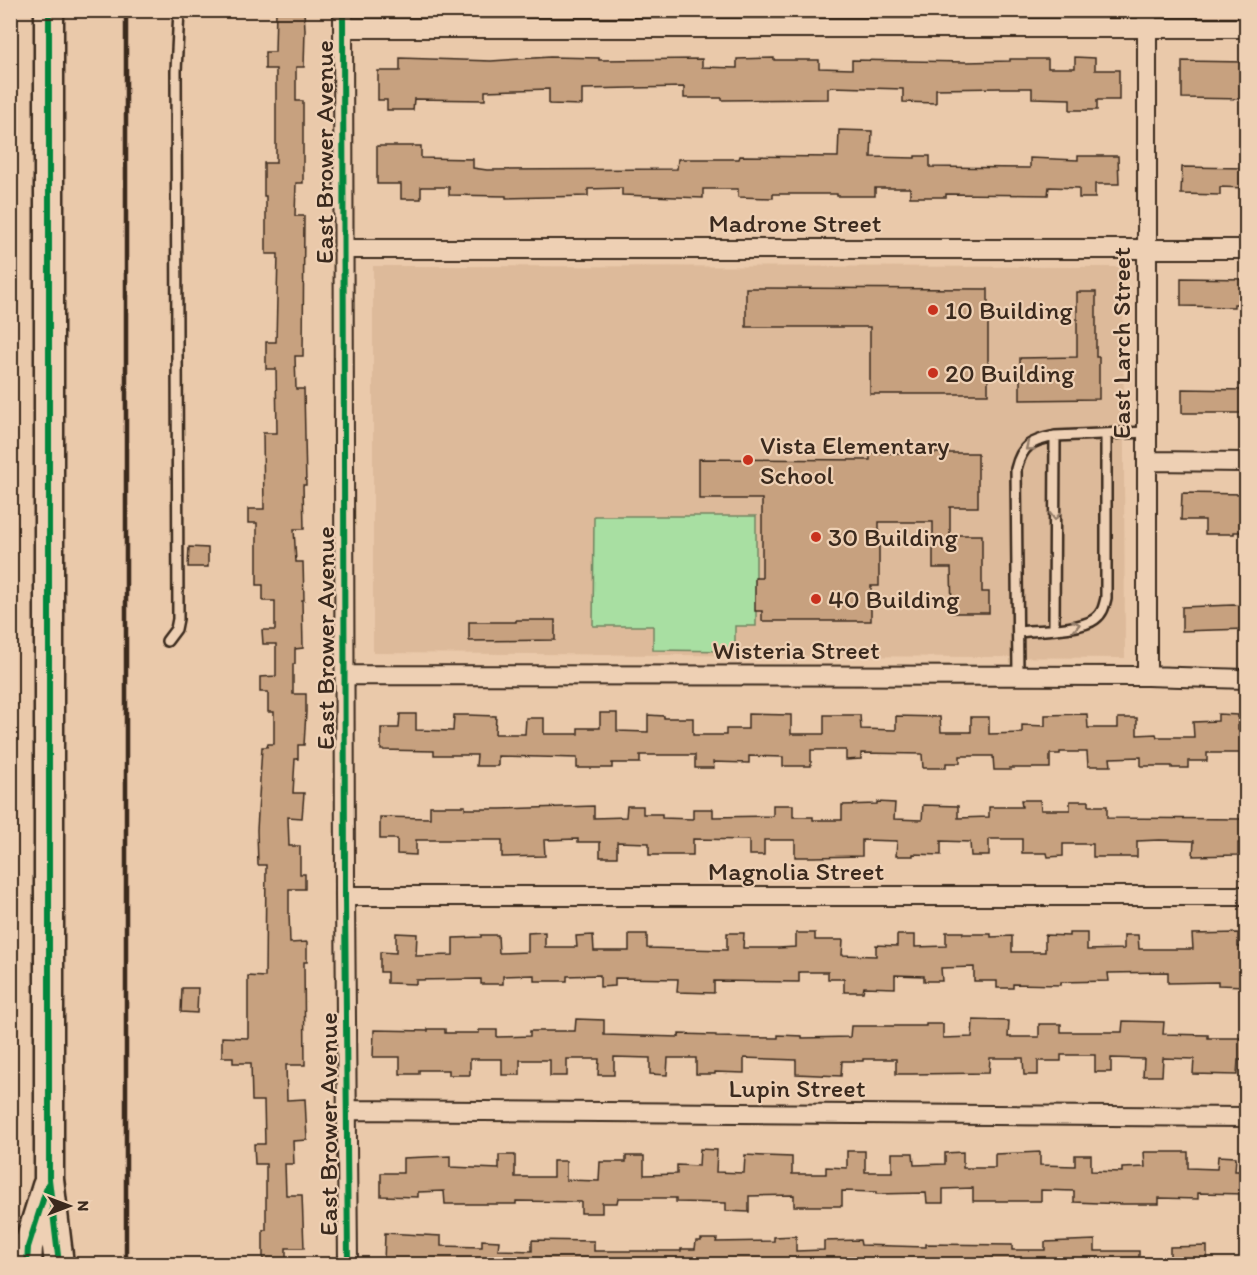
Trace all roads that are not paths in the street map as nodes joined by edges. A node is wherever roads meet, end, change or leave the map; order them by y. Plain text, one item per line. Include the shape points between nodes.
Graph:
1 (49, 10) edge
2 (179, 10) edge
3 (343, 19) edge
4 (1147, 19) edge
5 (1246, 28) edge
6 (343, 249) junction
7 (1147, 249) junction
8 (1246, 249) edge
9 (1147, 432) junction
10 (1106, 434) junction
11 (1055, 436) junction
12 (1147, 461) junction
13 (1246, 462) edge
14 (1054, 628) junction
15 (1018, 632) junction
16 (167, 641) dead end
17 (345, 675) junction
18 (1018, 675) junction
19 (1148, 676) junction
20 (1246, 679) edge
21 (345, 896) junction
22 (1246, 896) edge
23 (348, 1110) junction
24 (1246, 1117) edge
25 (50, 1179) junction
26 (27, 1264) edge
27 (59, 1264) edge
28 (348, 1264) edge

1 - 25 main road
2 - 16 lane via 178,619
3 - 4 street
3 - 6 street, East Brower Avenue
4 - 5 street
4 - 7 street, East Larch Street
6 - 7 street, Madrone Street
6 - 17 street, East Brower Avenue
7 - 8 street, Madrone Street
7 - 9 street, East Larch Street
9 - 10 lane
9 - 12 street, East Larch Street
10 - 11 lane
14 -> 10 lane via 1094,620 1103,610
11 -> 14 lane
11 -> 15 lane via 1028,445 1016,469
12 - 13 street
12 - 19 street, East Larch Street
14 - 15 lane
15 - 18 lane
17 - 18 street, Wisteria Street
17 - 21 street, East Brower Avenue
18 - 19 street, Wisteria Street
19 - 20 street, Wisteria Street
21 - 22 street, Magnolia Street
21 - 23 street, East Brower Avenue
23 - 24 street, Lupin Street
23 - 28 street, East Brower Avenue
25 - 26 main road via 28,1247
25 - 27 main road

